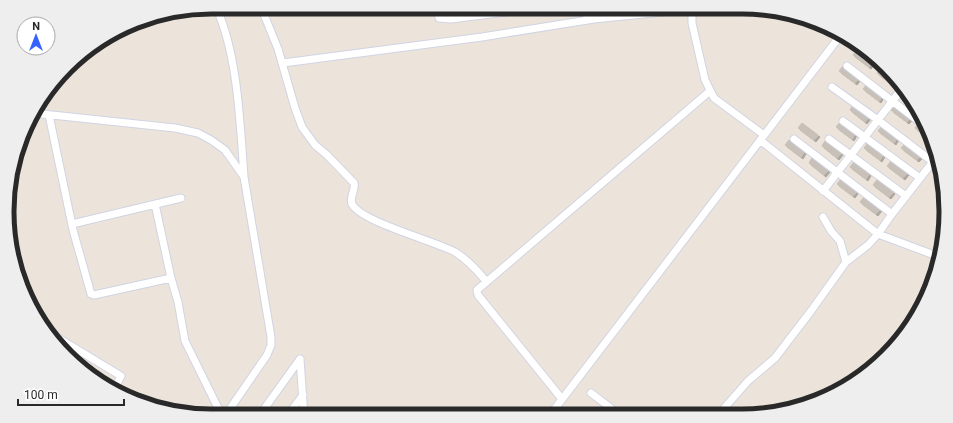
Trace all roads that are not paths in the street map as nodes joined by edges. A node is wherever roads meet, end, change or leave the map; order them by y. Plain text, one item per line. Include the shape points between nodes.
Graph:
1 (219, 14) edge
2 (264, 14) edge
3 (439, 14) edge
4 (489, 14) edge
5 (586, 14) edge
6 (639, 14) edge
7 (692, 14) edge
8 (594, 19) junction
9 (838, 39) edge
10 (283, 63) junction
11 (847, 66) dead end
12 (832, 86) dead end
13 (710, 91) junction
14 (899, 93) edge
15 (893, 101) junction
16 (40, 114) edge
17 (49, 115) junction
18 (878, 120) junction
19 (917, 120) edge
20 (843, 121) dead end
21 (865, 137) junction
22 (762, 138) junction
23 (829, 138) dead end
24 (794, 140) dead end
25 (851, 155) junction
26 (932, 159) edge
27 (933, 163) edge
28 (838, 172) junction
29 (244, 177) junction
30 (920, 178) junction
31 (823, 191) junction
32 (906, 196) junction
33 (181, 198) dead end
34 (155, 204) junction
35 (892, 214) junction
36 (823, 217) dead end
37 (72, 224) junction
38 (878, 234) junction
39 (934, 255) edge
40 (846, 262) junction
41 (170, 278) junction
42 (486, 282) junction
43 (61, 340) edge
44 (116, 385) edge
45 (592, 393) dead end
46 (303, 395) junction
47 (562, 399) junction
48 (219, 409) edge
49 (231, 409) edge
50 (264, 409) edge
51 (293, 409) edge
52 (304, 409) edge
53 (554, 409) edge
54 (612, 409) edge
55 (723, 409) edge

1 - 29 street via 233,72
2 - 10 street
3 - 4 street via 439,18 450,19
5 - 8 street
6 - 8 street
7 - 13 street via 705,80
8 - 10 street via 482,37
9 - 22 street
10 - 42 street via 302,126 315,145 354,183 356,187 351,201 358,211 376,221 456,253 471,263
11 - 15 street
12 - 18 street
13 - 22 street via 714,98
13 - 42 street
14 - 15 street
15 - 18 street
15 - 19 street
16 - 17 street
17 - 29 street via 175,128 198,133 225,150
17 - 37 street
18 - 21 street
18 - 26 street
20 - 21 street
21 - 25 street
21 - 30 street
22 - 31 street
22 - 47 street
23 - 25 street
24 - 28 street
25 - 28 street
25 - 32 street
27 - 30 street
28 - 31 street
28 - 35 street
29 - 49 street via 271,345
30 - 32 street
31 - 38 street
32 - 35 street
33 - 34 street
34 - 37 street
34 - 41 street
35 - 38 street
36 - 40 street via 840,241
37 - 41 street via 92,295
38 - 39 street
38 - 40 street
40 - 55 street via 775,358 748,381
41 - 48 street via 178,302 185,341
42 - 47 street via 477,290 478,295
43 - 44 street via 121,376
45 - 54 street
46 - 50 street via 300,359
46 - 51 street
46 - 52 street
47 - 53 street

